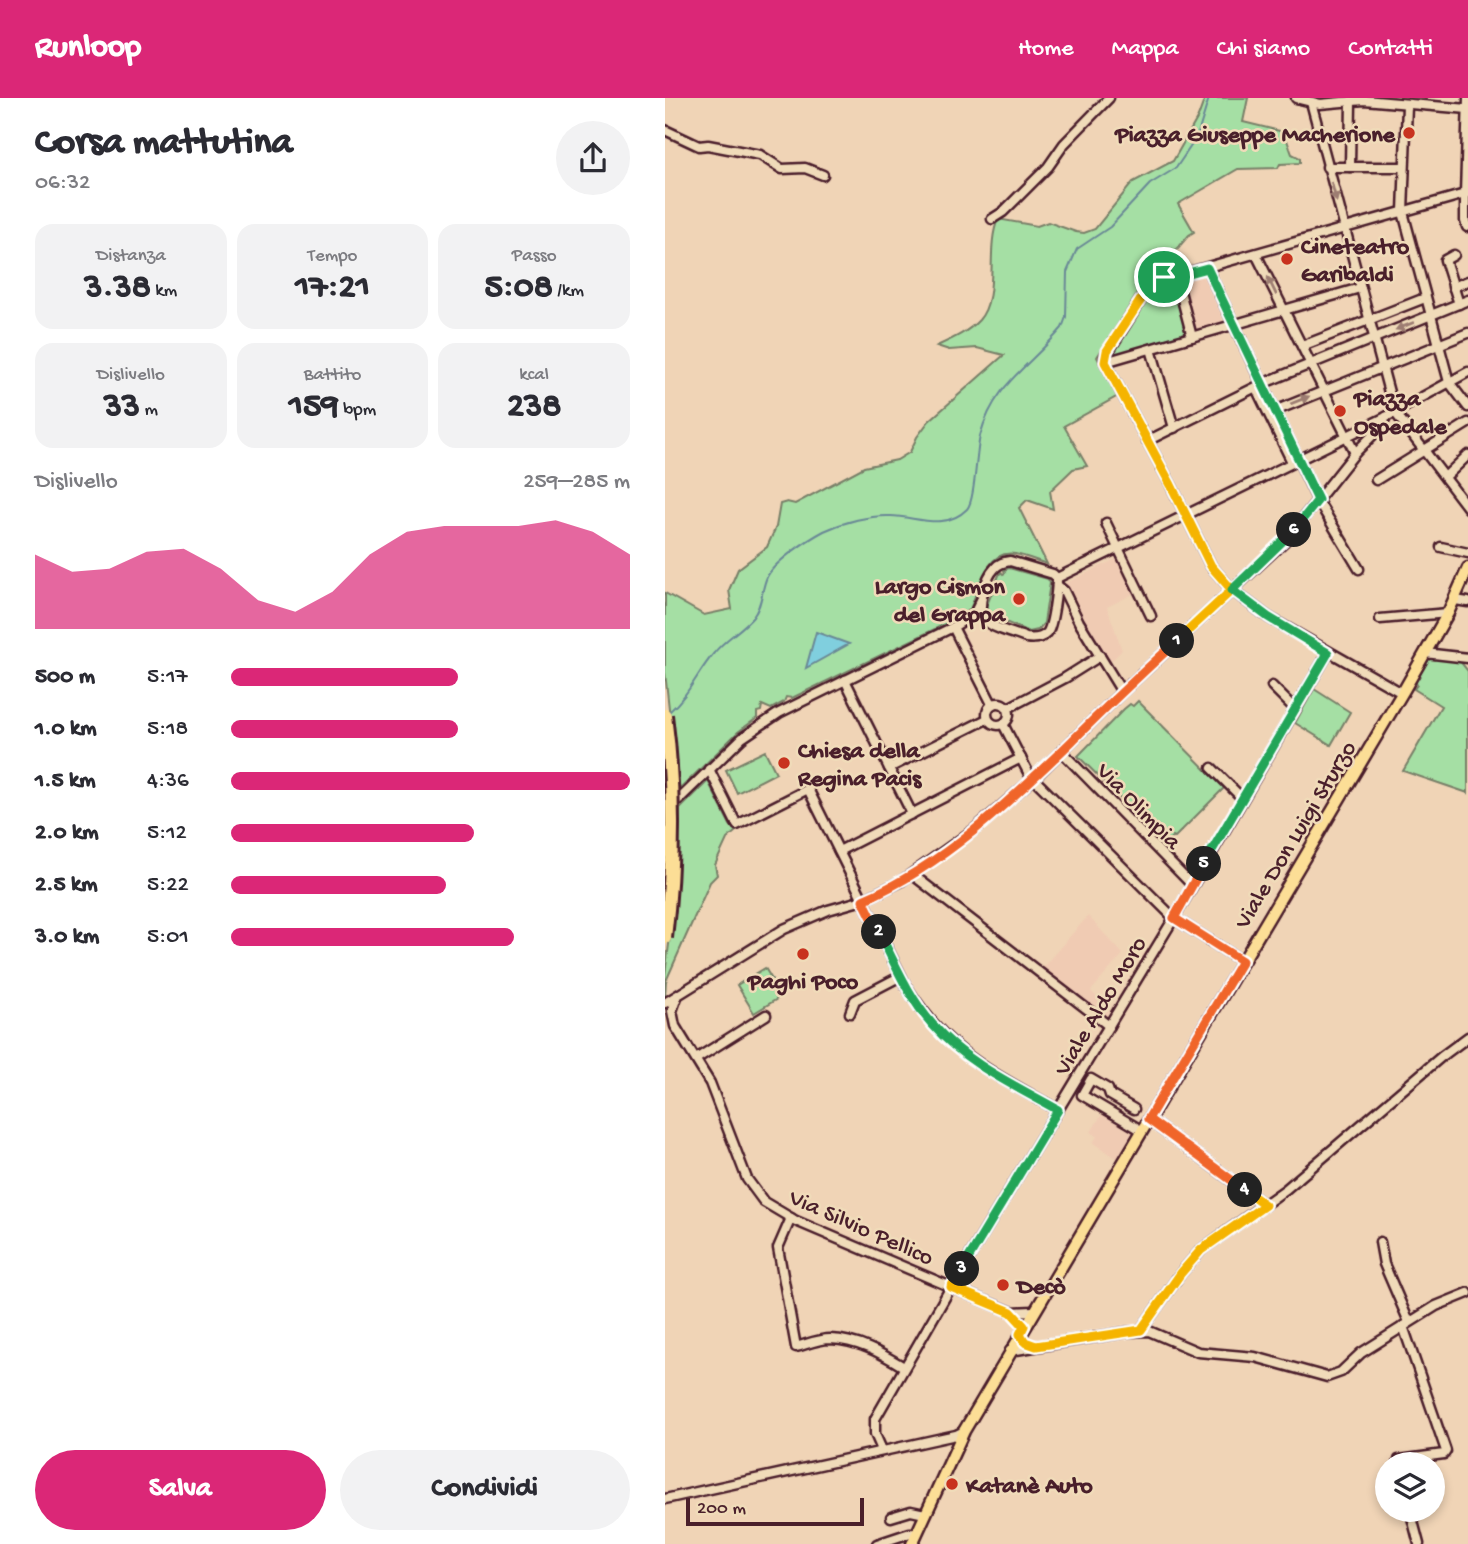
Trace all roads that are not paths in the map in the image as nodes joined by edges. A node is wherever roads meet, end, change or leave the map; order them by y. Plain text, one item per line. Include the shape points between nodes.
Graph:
1 (1109, 98) edge
2 (1296, 98) edge
3 (1468, 98) edge
4 (1351, 101) junction
5 (1311, 103) junction
6 (1407, 105) junction
7 (1467, 109) edge
8 (665, 130) edge
9 (1327, 167) junction
10 (1350, 167) junction
11 (1404, 167) junction
12 (1466, 172) edge
13 (823, 176) dead end
14 (1465, 194) junction
15 (1403, 212) junction
16 (992, 219) dead end
17 (1467, 227) edge
18 (1344, 229) junction
19 (1257, 254) junction
20 (1454, 255) dead end
21 (1210, 270) junction
22 (1176, 276) junction
23 (1468, 281) edge
24 (1454, 287) junction
25 (1360, 288) junction
26 (1425, 298) junction
27 (1468, 300) edge
28 (1459, 304) junction
29 (1284, 310) junction
30 (1429, 316) junction
31 (1369, 320) junction
32 (1235, 324) junction
33 (1468, 333) edge
34 (1192, 337) junction
35 (1374, 338) junction
36 (1438, 345) junction
37 (1301, 346) junction
38 (1152, 351) junction
39 (1106, 364) junction
40 (1310, 364) junction
41 (1382, 368) junction
42 (1468, 372) edge
43 (1449, 382) junction
44 (1260, 385) junction
45 (1324, 391) junction
46 (1468, 407) edge
47 (1276, 410) junction
48 (1394, 411) junction
49 (1386, 416) junction
50 (1468, 423) edge
51 (1174, 428) junction
52 (1344, 436) junction
53 (1147, 441) junction
54 (1424, 450) junction
55 (1355, 453) junction
56 (1468, 455) edge
57 (1295, 460) junction
58 (1444, 477) junction
59 (1376, 480) dead end
60 (1318, 500) junction
61 (1468, 508) edge
62 (1185, 514) junction
63 (1106, 523) dead end
64 (1118, 546) junction
65 (1441, 547) dead end
66 (1468, 553) edge
67 (1468, 568) edge
68 (1359, 569) dead end
69 (1060, 582) junction
70 (1232, 590) junction
71 (981, 600) junction
72 (1455, 600) junction
73 (1468, 602) edge
74 (1448, 613) junction
75 (1150, 615) dead end
76 (1380, 619) dead end
77 (986, 622) junction
78 (953, 627) junction
79 (1328, 653) junction
80 (1425, 653) junction
81 (1100, 656) junction
82 (1468, 658) edge
83 (845, 680) junction
84 (1272, 685) dead end
85 (1122, 692) junction
86 (1402, 693) junction
87 (991, 700) junction
88 (1011, 706) junction
89 (1295, 709) junction
90 (665, 715) edge
91 (984, 721) junction
92 (1004, 727) junction
93 (1061, 751) junction
94 (1021, 758) junction
95 (889, 768) junction
96 (1212, 768) dead end
97 (709, 769) junction
98 (1034, 778) junction
99 (1242, 798) junction
100 (665, 813) edge
101 (912, 814) junction
102 (839, 851) junction
103 (913, 875) junction
104 (1192, 885) junction
105 (863, 900) junction
106 (1174, 918) junction
107 (665, 938) edge
108 (1242, 961) junction
109 (901, 976) junction
110 (677, 996) junction
111 (665, 1005) edge
112 (851, 1013) dead end
113 (767, 1015) dead end
114 (669, 1021) edge
115 (1109, 1026) junction
116 (1468, 1037) edge
117 (696, 1059) junction
118 (1110, 1095) junction
119 (1103, 1107) junction
120 (1134, 1109) dead end
121 (1058, 1110) junction
122 (1148, 1119) junction
123 (1141, 1130) junction
124 (1265, 1205) junction
125 (791, 1218) junction
126 (1380, 1242) dead end
127 (951, 1287) junction
128 (1468, 1293) edge
129 (1033, 1311) junction
130 (1011, 1312) junction
131 (1406, 1324) junction
132 (1022, 1330) junction
133 (1141, 1330) junction
134 (1036, 1346) junction
135 (1010, 1351) junction
136 (904, 1367) junction
137 (964, 1431) junction
138 (930, 1439) junction
139 (955, 1447) junction
140 (882, 1450) junction
141 (1445, 1452) edge
142 (665, 1499) edge
143 (925, 1514) junction
144 (891, 1517) dead end
145 (1413, 1522) edge
146 (914, 1539) edge
147 (877, 1544) edge
148 (1419, 1544) edge

1 - 16 street via 1048,167
2 - 5 street
3 - 7 street
4 - 5 street
4 - 6 street
4 - 10 street
5 - 9 street
6 - 7 street
6 - 11 street
7 - 12 street
8 - 13 street via 699,146 760,155 782,169 805,168
9 - 10 street
9 -> 18 street
10 - 11 street
11 - 15 street
12 - 14 street
14 - 15 street
14 - 17 street
15 - 18 street
15 - 26 street
18 - 19 street
18 - 25 street
19 - 21 street
29 -> 19 street
20 - 24 street via 1445,260
21 - 22 street
21 - 32 street
22 - 34 street
22 - 39 street via 1166,279 1164,287 1150,286 1107,351
23 - 24 street
24 - 28 street
25 - 29 street
25 - 31 street
26 - 30 street
26 - 31 street
27 - 28 street
28 - 30 street
29 - 32 street
29 - 37 street
30 -> 35 street
30 - 36 street
31 - 35 street
31 - 37 street
32 - 34 street
32 - 44 street
33 - 36 street
34 - 38 street
35 - 40 street
35 - 41 street
36 - 41 street
36 - 43 street
37 - 40 street
38 - 39 street
38 - 51 street
39 - 53 street
40 - 44 street
40 - 45 street
41 - 45 street
41 - 48 street
42 - 43 street
43 - 46 street
43 - 48 street
44 - 47 street
44 - 51 street
44 - 57 street
47 -> 45 street
45 - 52 street
47 - 57 street
48 - 49 street
48 - 54 street
49 - 52 street
49 - 55 street
50 - 54 street
51 - 53 street
52 - 55 street
52 - 57 street
53 - 62 street
54 - 58 street
54 - 59 street
55 - 60 street
56 - 58 street
57 - 60 street
57 - 62 street
58 - 61 street
60 - 68 street
60 - 70 street via 1285,541
62 - 64 street
62 - 70 street via 1211,566
63 - 64 street
64 - 69 street
64 - 75 street
65 - 66 street
67 - 72 main road, Viale Don Luigi Sturzo
69 - 71 street via 1053,574 1017,561 1004,562 991,573
69 - 77 street via 1044,636 1025,638
69 - 81 street
70 - 79 street
70 - 85 street
71 - 77 street
71 - 78 street via 974,614
72 - 73 street
72 - 74 main road, Viale Don Luigi Sturzo
74 - 76 street
74 - 80 main road, Viale Don Luigi Sturzo
77 - 78 street via 974,620
78 - 83 street
78 - 87 street
79 - 86 street
79 - 89 street, Viale Aldo Moro
80 - 82 street
80 - 86 main road, Viale Don Luigi Sturzo
81 - 85 street
81 - 88 street
83 - 95 street
83 - 97 street via 767,719
84 - 89 street
85 - 93 street
86 - 108 main road, Viale Don Luigi Sturzo
87 - 88 street
87 - 91 street
88 - 92 street
89 - 99 street, Viale Aldo Moro
90 - 107 highway, bridge via 673,821
91 - 92 street
91 - 95 street
92 - 94 street
93 - 98 street
93 - 104 street, Via Olimpia
94 - 98 street
94 - 101 street
95 - 101 street
96 - 99 street
97 - 100 street
97 - 102 street via 737,825 808,789
98 - 103 street
98 - 106 street
99 - 104 street, Viale Aldo Moro
101 - 102 street
102 - 105 street
103 - 105 street
103 - 115 street
104 - 106 street, Viale Aldo Moro
105 - 109 street
105 - 110 street via 784,929
106 - 108 street
106 - 115 street, Viale Aldo Moro
108 - 122 main road, Viale Don Luigi Sturzo
109 - 112 street via 855,1000
109 - 121 street via 925,1015 959,1051
110 - 111 street
110 - 114 street
111 - 114 street, Via Silvio Pellico
113 - 117 street
114 - 117 street, Via Silvio Pellico
115 - 121 street, Viale Aldo Moro
116 - 124 street
117 - 125 street, Via Silvio Pellico via 711,1083 752,1188 764,1202
118 - 119 street
118 - 119 street via 1091,1079 1082,1094
118 - 120 street
119 - 123 street
121 - 127 street, Viale Aldo Moro
122 - 123 main road, Viale Don Luigi Sturzo
122 - 124 street
123 - 129 main road, Viale Don Luigi Sturzo
124 - 133 street via 1201,1250
125 - 127 street, Via Silvio Pellico
125 - 136 street via 778,1248 796,1347 829,1339 855,1343
126 - 131 street
127 - 130 street, Via Silvio Pellico
127 - 136 street, Viale Aldo Moro
128 - 131 street via 1443,1301
129 - 130 street
129 - 132 main road, Viale Don Luigi Sturzo
130 - 132 street
131 - 133 street via 1361,1353 1341,1373 1327,1377 1255,1357 1198,1352
131 - 141 street
132 - 134 street via 1025,1342
132 - 135 main road, Viale Don Luigi Sturzo
133 - 134 street
134 - 135 street
135 - 137 main road, Viale Don Luigi Sturzo
136 - 140 street, Viale Aldo Moro via 875,1419 874,1434
137 - 138 street
137 - 139 main road, Viale Don Luigi Sturzo
138 - 139 street
138 - 140 street
139 - 143 main road, Viale Don Luigi Sturzo
140 - 142 street
143 - 144 street via 911,1511
143 - 146 main road, Viale Don Luigi Sturzo
145 - 148 street
146 - 147 street via 910,1533

